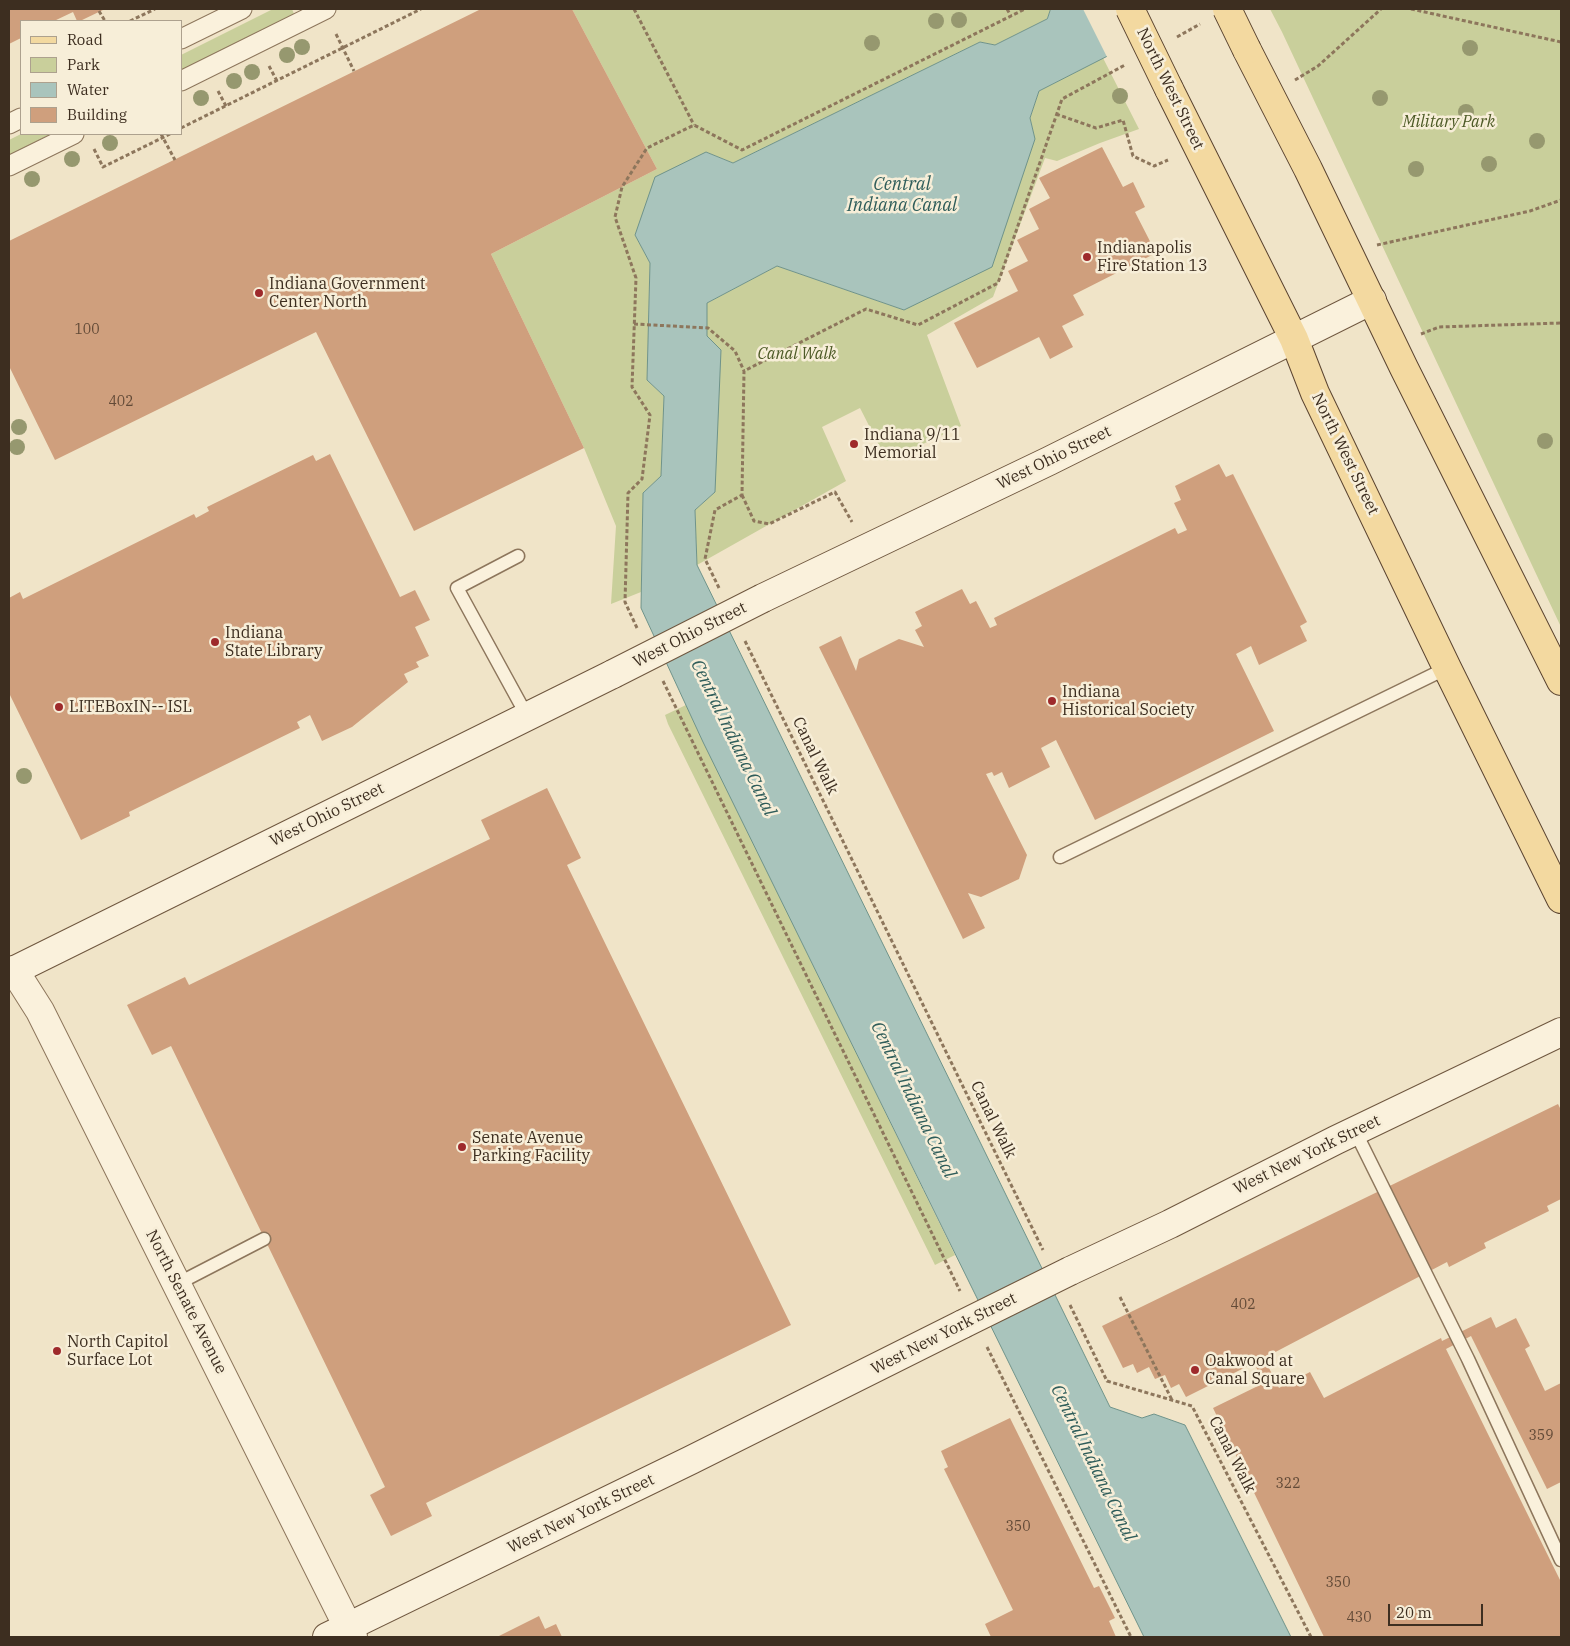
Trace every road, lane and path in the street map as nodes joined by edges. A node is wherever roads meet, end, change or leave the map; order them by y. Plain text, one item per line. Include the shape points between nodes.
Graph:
1 (155, 9) edge
2 (242, 9) edge
3 (325, 9) edge
4 (420, 9) edge
5 (634, 9) edge
6 (1008, 9) edge
7 (1025, 9) edge
8 (1130, 9) edge
9 (1227, 9) edge
10 (1381, 9) edge
11 (1411, 9) edge
12 (100, 12) dead end
13 (1010, 16) junction
14 (104, 20) edge
15 (132, 20) edge
16 (1203, 23) dead end
17 (1176, 37) dead end
18 (182, 39) edge
19 (1561, 42) edge
20 (343, 48) junction
21 (1132, 61) dead end
22 (354, 71) dead end
23 (182, 80) edge
24 (1293, 82) dead end
25 (1056, 114) junction
26 (694, 125) junction
27 (182, 128) edge
28 (72, 135) edge
29 (162, 136) edge
30 (174, 160) dead end
31 (1168, 160) dead end
32 (9, 166) edge
33 (103, 167) dead end
34 (1561, 200) edge
35 (1376, 245) dead end
36 (1372, 300) junction
37 (1561, 323) edge
38 (634, 324) junction
39 (1294, 339) junction
40 (1394, 348) junction
41 (744, 370) junction
42 (742, 495) junction
43 (868, 548) junction
44 (518, 556) dead end
45 (723, 595) dead end
46 (638, 629) dead end
47 (744, 640) dead end
48 (1447, 668) junction
49 (659, 673) dead end
50 (1561, 681) edge
51 (527, 716) junction
52 (1060, 857) dead end
53 (1561, 899) edge
54 (11, 971) edge
55 (1561, 1032) edge
56 (1355, 1131) junction
57 (264, 1239) dead end
58 (1046, 1256) dead end
59 (177, 1284) junction
60 (963, 1297) dead end
61 (1120, 1297) dead end
62 (1068, 1301) dead end
63 (985, 1342) dead end
64 (1172, 1400) junction
65 (1561, 1560) edge
66 (342, 1634) edge
67 (1131, 1637) edge
68 (1311, 1637) edge

1 - 15 path
2 - 18 street
3 - 20 path
3 - 23 street
4 - 20 path
5 - 26 path
6 - 13 path
7 - 13 path
8 - 39 main road, North West Street, bridge
9 - 36 main road, bridge
10 - 24 path via 1318,66
11 - 19 path
12 - 14 path
13 - 26 path via 742,150
16 - 17 path
20 - 22 path
20 - 27 path
21 - 25 path via 1062,99
25 - 31 path via 1096,128 1123,120 1133,156 1154,166
25 - 41 path via 998,283 918,325 866,309
26 - 38 path via 646,148 622,187 615,217 636,278
28 - 32 street
29 - 30 path
29 - 33 path
34 - 35 path via 1530,211
36 - 39 main road, West Ohio Street
36 - 40 main road
37 - 40 path via 1440,328
38 - 41 path via 708,328 735,351
38 - 46 path via 632,387 650,415 642,479 628,493 624,602
39 - 43 main road, West Ohio Street
39 - 48 main road, North West Street via 1315,393
40 - 50 main road
41 - 42 path
42 - 43 path via 754,521 769,524 835,492
42 - 45 path via 715,510 705,559
43 - 51 main road, West Ohio Street, bridge
44 - 51 lane via 457,588
47 - 58 path, Canal Walk
48 - 52 lane
48 - 53 main road, North West Street
49 - 60 path
51 - 54 main road, West Ohio Street
54 - 59 main road, North Senate Avenue via 40,1011
55 - 56 main road, West New York Street
56 - 65 lane via 1468,1359
56 - 66 main road, West New York Street, bridge
57 - 59 lane
59 - 66 main road, North Senate Avenue
61 - 64 path
62 - 64 path, Canal Walk via 1107,1381
63 - 67 path
64 - 68 path, Canal Walk via 1192,1406

